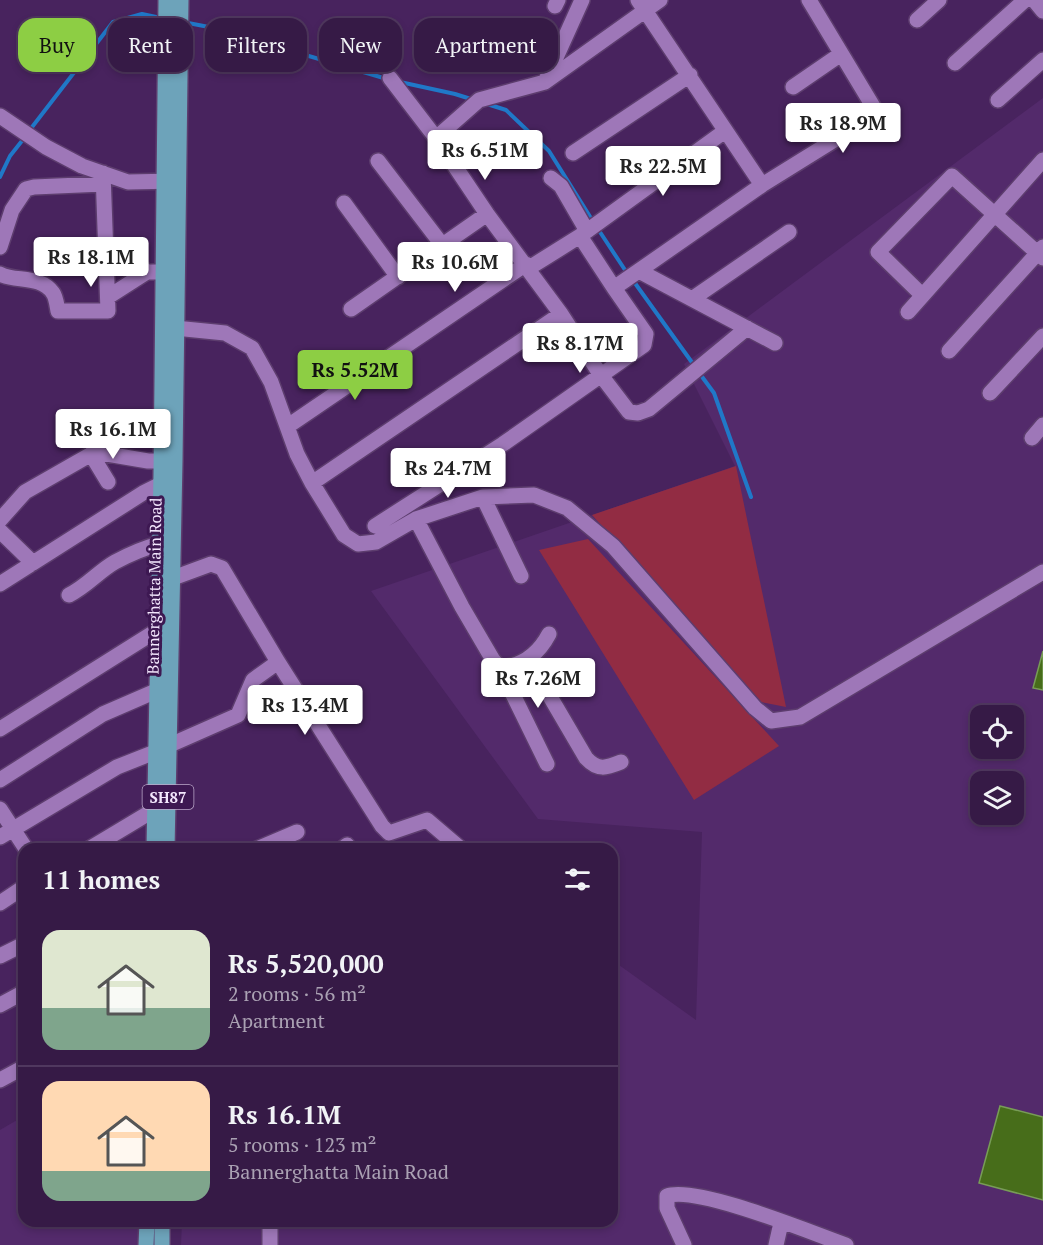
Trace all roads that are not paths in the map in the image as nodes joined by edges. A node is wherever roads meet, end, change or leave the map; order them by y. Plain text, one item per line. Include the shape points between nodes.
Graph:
1 (181, 0) edge
2 (582, 0) edge
3 (660, 0) edge
4 (809, 0) edge
5 (939, 0) edge
6 (1025, 0) edge
7 (1034, 0) edge
8 (642, 5) edge
9 (1043, 11) edge
10 (171, 16) edge
11 (917, 20) dead end
12 (842, 54) junction
13 (1043, 60) edge
14 (955, 63) dead end
15 (690, 75) junction
16 (390, 78) dead end
17 (545, 82) junction
18 (793, 87) dead end
19 (998, 100) dead end
20 (0, 116) edge
21 (726, 131) junction
22 (436, 138) junction
23 (573, 153) dead end
24 (1043, 160) edge
25 (378, 161) dead end
26 (103, 178) junction
27 (550, 178) dead end
28 (163, 181) junction
29 (179, 181) junction
30 (762, 185) junction
31 (344, 204) dead end
32 (487, 214) junction
33 (995, 214) junction
34 (789, 232) dead end
35 (583, 233) junction
36 (105, 246) junction
37 (442, 246) junction
38 (0, 247) edge
39 (1041, 253) edge
40 (527, 266) junction
41 (639, 271) junction
42 (154, 272) junction
43 (0, 274) edge
44 (398, 277) junction
45 (614, 288) junction
46 (922, 296) junction
47 (108, 297) junction
48 (692, 299) junction
49 (351, 309) dead end
50 (908, 312) dead end
51 (561, 314) junction
52 (169, 327) junction
53 (747, 328) junction
54 (1043, 336) edge
55 (775, 343) dead end
56 (949, 351) dead end
57 (600, 374) junction
58 (990, 393) dead end
59 (1043, 425) edge
60 (288, 426) junction
61 (1032, 438) dead end
62 (91, 454) junction
63 (161, 461) junction
64 (108, 482) dead end
65 (312, 483) junction
66 (167, 485) junction
67 (483, 497) junction
68 (416, 519) junction
69 (0, 520) edge
70 (375, 526) dead end
71 (0, 531) edge
72 (159, 544) junction
73 (33, 563) junction
74 (1043, 572) edge
75 (522, 576) dead end
76 (173, 578) junction
77 (0, 584) edge
78 (69, 595) dead end
79 (156, 632) junction
80 (549, 634) dead end
81 (528, 659) junction
82 (278, 662) junction
83 (500, 668) junction
84 (156, 691) junction
85 (0, 729) edge
86 (170, 745) junction
87 (155, 752) junction
88 (621, 762) dead end
89 (547, 764) dead end
90 (0, 780) edge
91 (0, 809) edge
92 (154, 810) junction
93 (297, 832) dead end
94 (7, 833) edge
95 (19, 843) edge
96 (99, 843) edge
97 (154, 843) edge
98 (167, 843) edge
99 (271, 843) edge
100 (454, 843) edge
101 (18, 891) edge
102 (0, 903) edge
103 (18, 947) edge
104 (0, 956) edge
105 (18, 995) edge
106 (0, 1005) edge
107 (18, 1070) edge
108 (0, 1080) edge
109 (781, 1223) junction
110 (147, 1227) edge
111 (162, 1227) edge
112 (270, 1227) edge
113 (146, 1245) edge
114 (162, 1245) edge
115 (270, 1245) edge
116 (684, 1245) edge
117 (776, 1245) edge
118 (846, 1245) edge

1 - 10 main road, Bannerghatta Main Road / SH87
2 - 17 street
3 - 8 street
4 - 12 street
5 - 11 street
6 - 14 street
7 - 9 street
8 - 15 street
8 - 17 street
10 - 28 main road
10 - 29 main road, Bannerghatta Main Road / SH87
12 - 18 street
12 - 30 street via 874,108 873,116
13 - 19 street
15 - 21 street
15 - 23 street
16 - 22 street
17 - 22 street via 479,100
20 - 26 street
21 - 30 street
21 - 35 street
22 - 32 street
24 - 33 street
25 - 37 street
26 - 28 street
26 - 36 street
26 - 38 street via 26,189 12,210
27 - 35 street via 561,186
28 - 29 street
28 - 42 main road
29 - 52 main road, Bannerghatta Main Road / SH87
30 - 41 street
31 - 44 street
32 - 37 street
32 - 40 street
33 - 39 street
33 - 46 street
33 - 46 street via 952,176 878,252
34 - 48 street
35 - 40 street
35 - 45 street
36 - 42 street
36 - 47 street
37 - 44 street
39 - 56 street
40 - 51 street
40 - 60 street
41 - 45 street
41 - 48 street
42 - 47 street
42 - 52 main road
43 - 47 street via 45,286 53,292 58,311 108,311
44 - 49 street
45 - 57 street via 646,334 644,345
46 - 50 street
48 - 53 street
51 - 57 street
51 - 65 street
52 - 60 street via 225,333 252,348 271,382
52 - 63 main road
52 - 66 main road, Bannerghatta Main Road / SH87
53 - 55 street
53 - 57 street via 649,409 638,413 629,412
54 - 58 street
57 - 70 street via 503,444
59 - 61 street
60 - 65 street
62 - 63 street
62 - 64 street
62 - 69 street via 25,492
63 - 66 main road
65 - 68 street via 344,535 358,544 376,542
66 - 72 main road
66 - 73 street via 143,493
66 - 76 main road, Bannerghatta Main Road / SH87
67 - 68 street
67 - 74 street via 534,495 567,508 612,546 755,708 771,721 800,717
67 - 75 street
68 - 83 street via 462,607
71 - 73 street
72 - 78 street via 114,563
72 - 79 main road
73 - 77 street
76 - 82 street via 211,564 222,568
76 - 86 main road, Bannerghatta Main Road / SH87
79 - 84 main road
79 - 85 street
80 - 81 street via 542,648
81 - 83 street via 510,668
81 - 88 street via 586,758 605,768
82 - 86 street via 253,680 238,715
82 - 100 street via 382,826 389,833 428,820
83 - 89 street
84 - 87 main road
84 - 90 street via 102,714
86 - 98 main road, Bannerghatta Main Road / SH87
87 - 92 main road
87 - 94 street via 117,767
91 - 94 street
92 - 96 street
92 - 97 main road
93 - 99 street
94 - 95 street
101 - 102 street
103 - 104 street
105 - 106 street
107 - 108 street
109 - 116 street via 717,1200 675,1193 667,1196 667,1208
109 - 117 street
109 - 118 street
110 - 113 main road
111 - 114 main road
112 - 115 street

